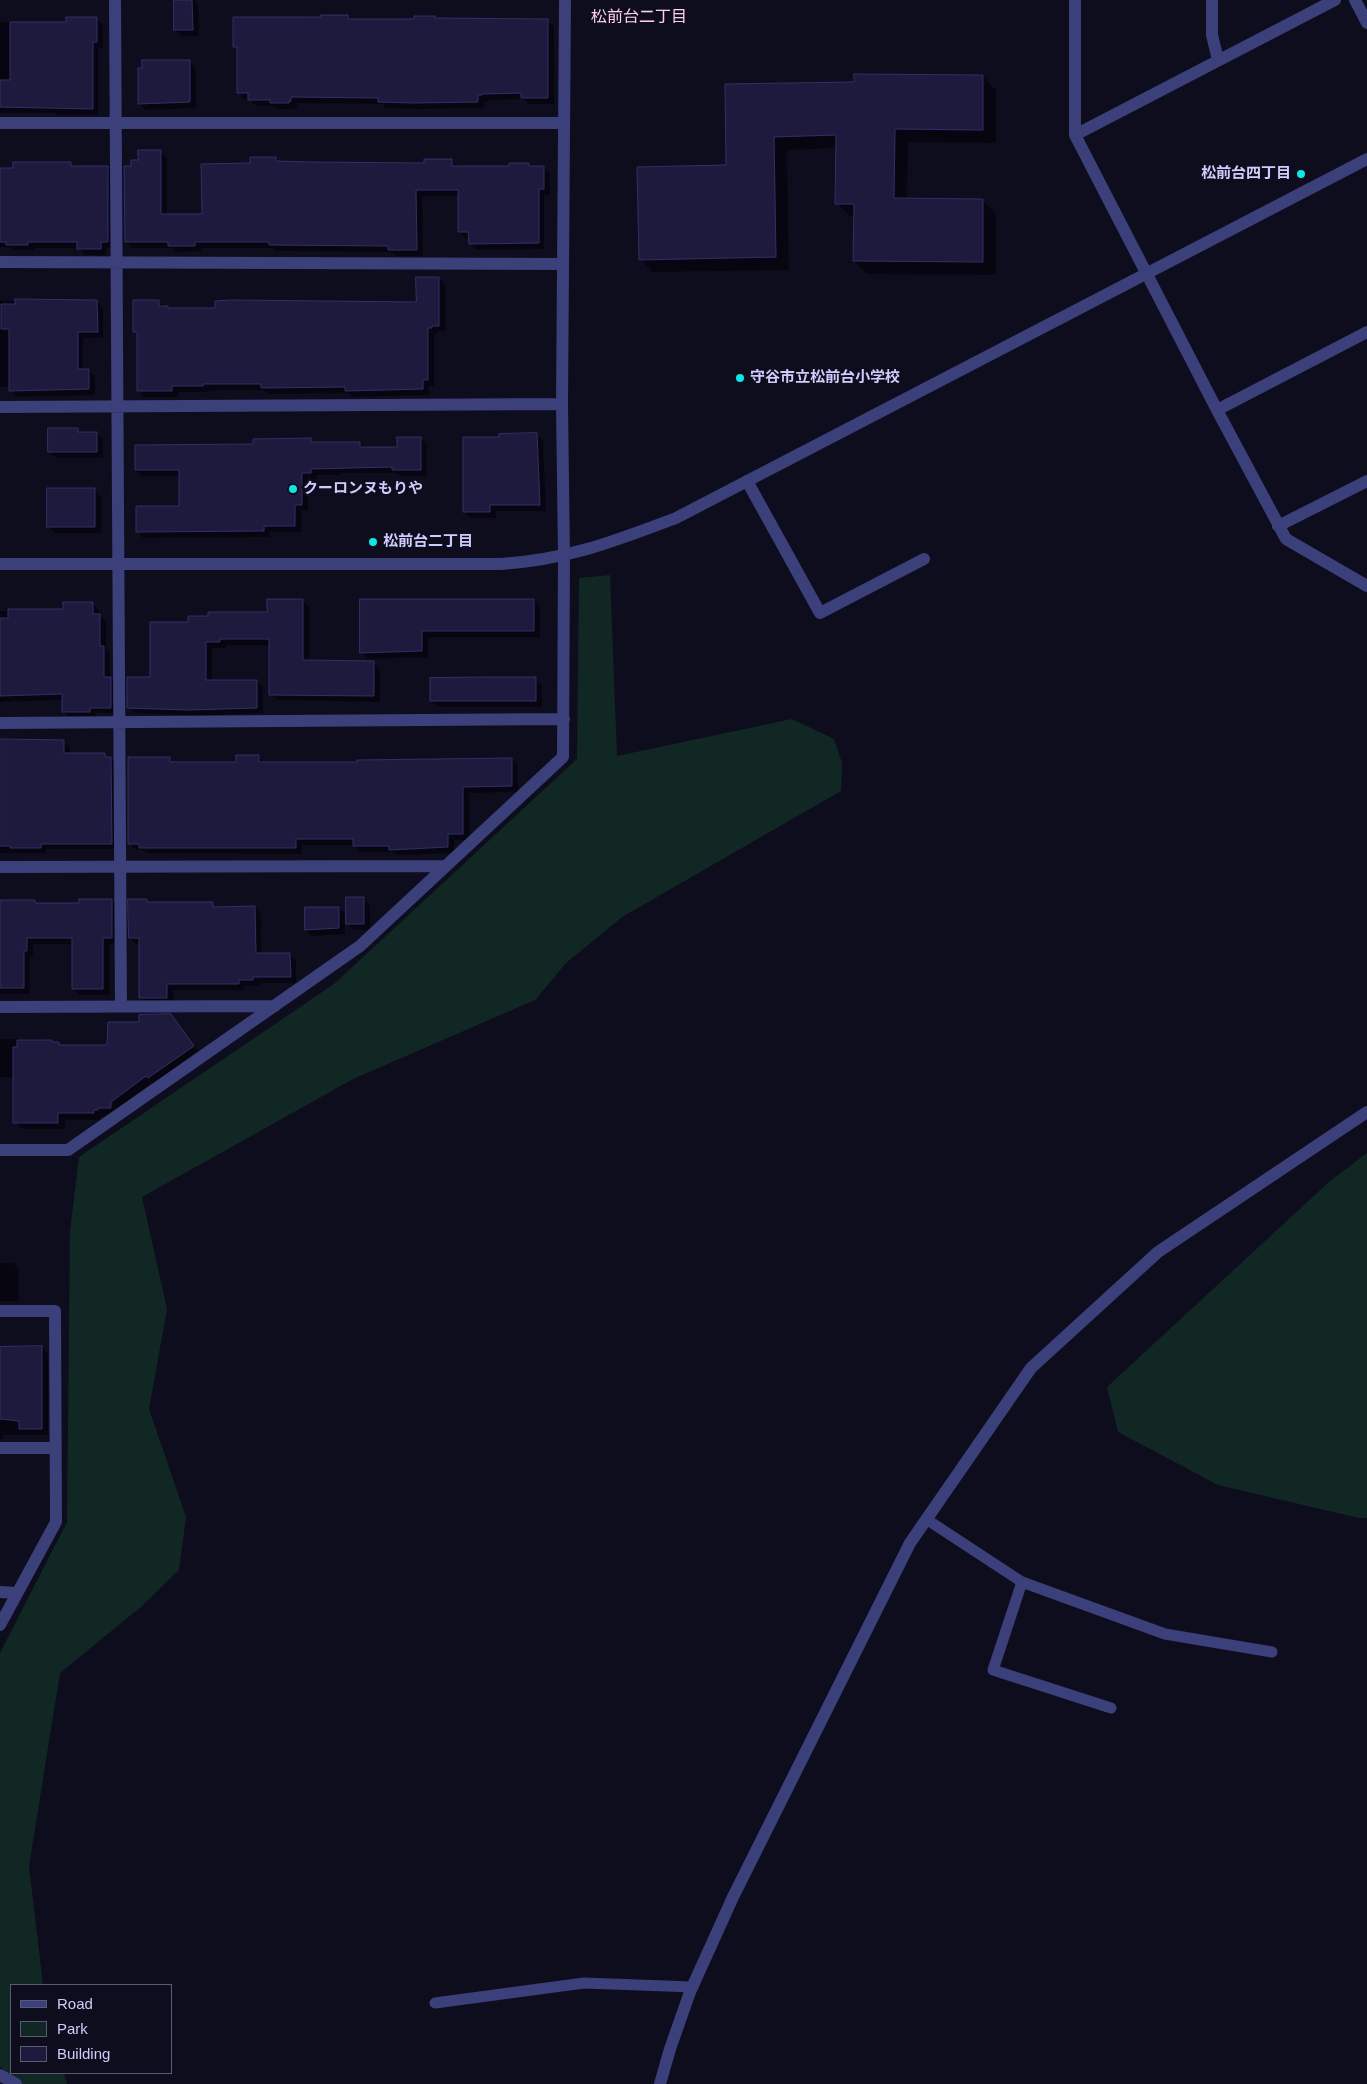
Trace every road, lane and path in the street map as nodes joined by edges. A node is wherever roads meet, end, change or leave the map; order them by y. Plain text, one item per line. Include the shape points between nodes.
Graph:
1 (115, 0) edge
2 (565, 0) edge
3 (1075, 0) edge
4 (1212, 0) edge
5 (1334, 0) edge
6 (1356, 0) edge
7 (1367, 23) edge
8 (1218, 60) junction
9 (116, 122) junction
10 (0, 123) edge
11 (564, 123) junction
12 (1075, 135) junction
13 (1367, 159) edge
14 (0, 262) edge
15 (116, 263) junction
16 (562, 264) junction
17 (1146, 274) junction
18 (1367, 332) edge
19 (562, 404) junction
20 (0, 406) edge
21 (117, 406) junction
22 (1217, 410) junction
23 (747, 481) junction
24 (1367, 481) edge
25 (1278, 526) junction
26 (564, 556) junction
27 (924, 559) dead end
28 (118, 563) junction
29 (0, 564) edge
30 (1367, 586) edge
31 (564, 719) junction
32 (0, 723) edge
33 (119, 723) junction
34 (446, 866) junction
35 (0, 867) edge
36 (120, 867) junction
37 (121, 1006) junction
38 (275, 1006) junction
39 (0, 1007) edge
40 (1367, 1112) edge
41 (0, 1150) edge
42 (0, 1311) edge
43 (0, 1448) edge
44 (56, 1448) junction
45 (926, 1519) junction
46 (1022, 1582) junction
47 (0, 1592) edge
48 (17, 1593) junction
49 (0, 1624) edge
50 (1272, 1652) dead end
51 (1111, 1708) dead end
52 (692, 1987) junction
53 (435, 2003) dead end
54 (0, 2075) edge
55 (16, 2084) edge
56 (660, 2084) edge

1 - 9 street
2 - 11 street
3 - 12 street
4 - 8 street via 1212,35
5 - 8 street
6 - 7 street
8 - 12 street
9 - 10 street
9 - 11 street
9 - 15 street
11 - 16 street
12 - 17 street
13 - 17 street
14 - 15 street
15 - 16 street
15 - 21 street
16 - 19 street
17 - 22 street
17 - 23 street
18 - 22 street
19 - 21 street
19 - 26 street
20 - 21 street
21 - 28 street
22 - 25 street
23 - 26 street via 676,518
23 - 27 street via 820,613
24 - 25 street
25 - 30 street via 1286,539
26 - 28 street via 501,564
26 - 31 street
28 - 29 street
28 - 33 street
31 - 33 street
31 - 34 street via 563,757
32 - 33 street
33 - 36 street
34 - 36 street
34 - 38 street via 360,946
35 - 36 street
36 - 37 street
37 - 38 street
37 - 39 street
38 - 41 street via 68,1150
40 - 45 street via 1158,1252 1031,1368
42 - 44 street via 55,1311
43 - 44 street
44 - 48 street via 56,1522
45 - 46 lane
45 - 52 street via 910,1543 733,1897
46 - 50 lane via 1165,1634
46 - 51 lane via 993,1670
47 - 48 street
48 - 49 street
52 - 53 lane via 584,1983
52 - 56 street
54 - 55 street

